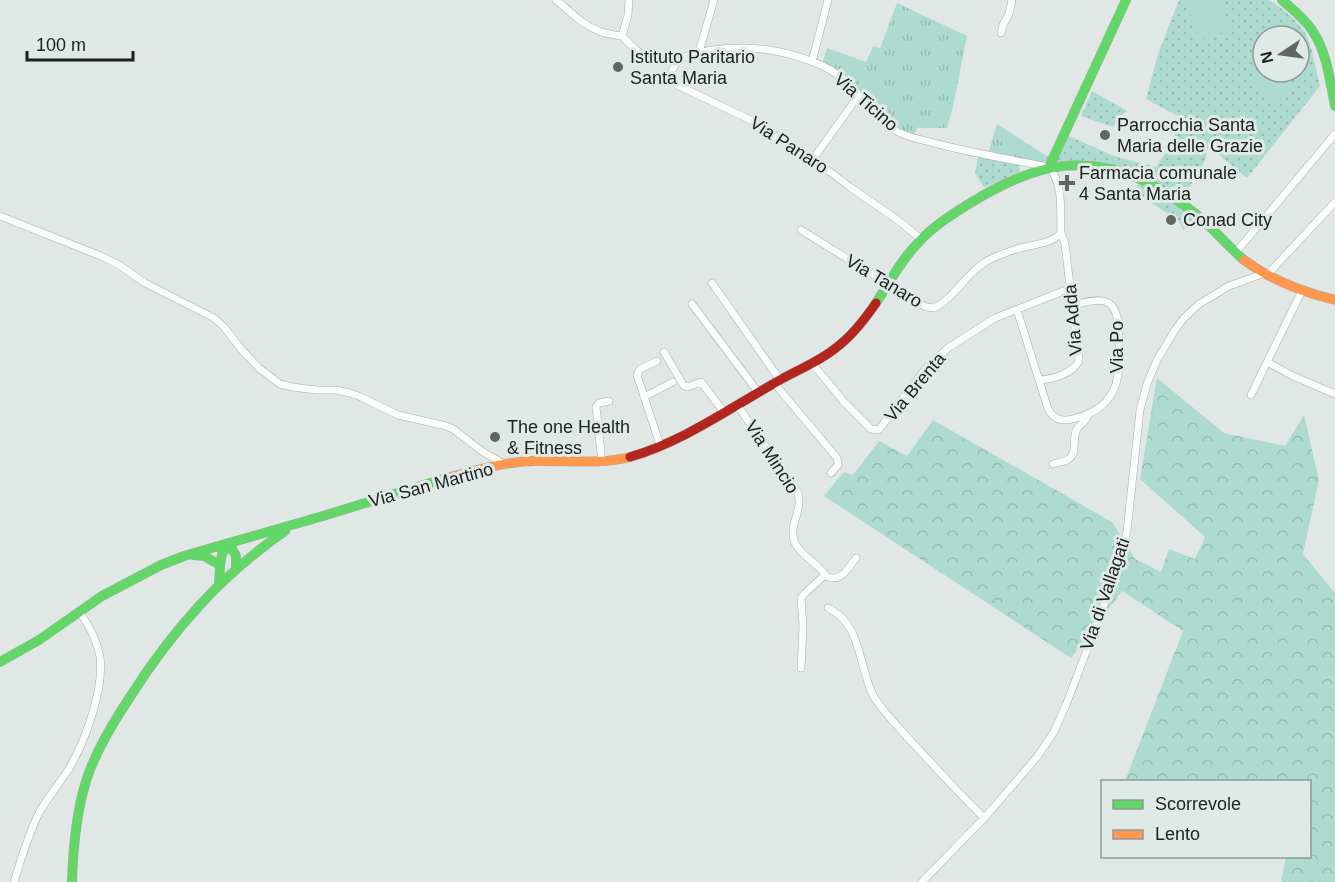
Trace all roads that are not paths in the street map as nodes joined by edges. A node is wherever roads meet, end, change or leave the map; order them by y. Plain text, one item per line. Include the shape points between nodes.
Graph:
1 (556, 0) edge
2 (629, 0) edge
3 (714, 0) edge
4 (828, 0) edge
5 (1012, 0) edge
6 (1125, 0) edge
7 (1284, 0) edge
8 (1000, 33) dead end
9 (622, 36) junction
10 (699, 52) junction
11 (683, 57) junction
12 (812, 62) junction
13 (859, 95) junction
14 (1335, 106) edge
15 (1335, 134) edge
16 (813, 159) junction
17 (1049, 167) junction
18 (1335, 202) edge
19 (0, 216) edge
20 (801, 230) dead end
21 (1061, 233) junction
22 (921, 239) junction
23 (1236, 252) junction
24 (1266, 274) junction
25 (712, 283) dead end
26 (888, 284) junction
27 (1071, 288) junction
28 (1302, 291) junction
29 (1335, 300) edge
30 (692, 304) dead end
31 (1072, 305) junction
32 (1017, 310) junction
33 (664, 352) dead end
34 (657, 361) dead end
35 (1267, 362) junction
36 (812, 363) junction
37 (1040, 380) junction
38 (673, 382) dead end
39 (777, 382) junction
40 (758, 392) junction
41 (1335, 394) edge
42 (1251, 395) dead end
43 (644, 396) junction
44 (609, 401) dead end
45 (737, 405) junction
46 (724, 412) junction
47 (1088, 414) junction
48 (660, 445) junction
49 (602, 462) junction
50 (1053, 464) dead end
51 (506, 465) junction
52 (831, 473) dead end
53 (295, 525) junction
54 (229, 543) junction
55 (178, 557) junction
56 (856, 558) dead end
57 (220, 565) junction
58 (236, 568) junction
59 (826, 576) junction
60 (218, 585) junction
61 (834, 585) dead end
62 (828, 608) dead end
63 (79, 611) junction
64 (0, 662) edge
65 (801, 668) dead end
66 (984, 819) junction
67 (14, 882) edge
68 (72, 882) edge
69 (922, 882) edge

1 - 9 street via 587,25 602,33
2 - 9 street
3 - 10 street
4 - 12 street
5 - 8 street
6 - 17 street
7 - 14 street via 1316,38
9 - 11 street, Via Ticino via 651,60
10 - 11 street, Via Ticino
10 - 12 street, Via Ticino via 758,49
11 - 16 street, Via Panaro via 670,74 675,84 746,117
12 - 13 street, Via Ticino via 842,78
13 - 16 street
13 - 17 street, Via Ticino via 901,134
15 - 23 street
16 - 22 street, Via Panaro
17 - 21 street via 1058,185
17 - 22 street, Via San Martino via 980,196
17 - 23 street, Via San Martino via 1090,165 1125,173 1178,201
18 - 24 street
19 - 51 street via 119,264 145,283 214,318 259,368 280,384 350,393 398,415 450,427
20 - 26 street, Via Tanaro
21 - 26 street, Via Tanaro via 1057,238 987,261 934,308
21 - 27 street, Via Adda
22 - 26 street, Via San Martino
23 - 24 street, Via San Martino
24 - 28 street, Via San Martino
24 - 66 street, Via di Vallagati via 1229,286 1200,304 1184,318 1157,360 1142,403 1127,531 1118,570 1054,732
25 - 39 street
26 - 36 street, Via San Martino via 854,332
27 - 31 street, Via Adda
27 - 32 street, Via Brenta
28 - 29 street, Via San Martino
28 - 35 street
30 - 40 street
31 - 37 street, Via Adda via 1077,364 1065,374
31 - 47 street, Via Po via 1108,301 1116,310 1118,321 1116,383 1105,403
32 - 36 street, Via Brenta via 991,320 942,353 875,430 841,399
32 - 37 street
33 - 46 street via 684,386 701,382
34 - 43 street via 637,373
35 - 41 street
35 - 42 street
36 - 39 street, Via San Martino
37 - 47 street, Via Po via 1048,409 1055,418 1066,421
38 - 43 street
39 - 40 street, Via San Martino
39 - 52 street via 836,456 838,465
40 - 45 street, Via San Martino
43 - 48 street
44 - 49 street via 596,407
45 - 46 street, Via San Martino
45 - 59 street, Via Mincio via 799,494 794,540 800,552
46 - 48 street, Via San Martino
47 - 50 street via 1077,429 1071,457
48 - 49 street, Via San Martino
49 - 51 street, Via San Martino via 534,461
51 - 53 street, Via San Martino via 451,477
53 - 54 street, Via San Martino
53 - 58 street
54 - 55 street, Via San Martino
54 - 57 street
54 - 58 street via 236,556
55 - 57 street via 204,556
55 - 63 street, Via San Martino
56 - 59 street via 840,578
57 - 60 street
58 - 60 street
59 - 61 street, Via Mincio
59 - 65 street via 801,598
60 - 68 street via 158,656 103,741 81,800
62 - 66 street via 849,626 880,705
63 - 64 street, Via San Martino
63 - 67 street via 99,654 95,701 79,749 34,823
66 - 69 street, Via di Vallagati

